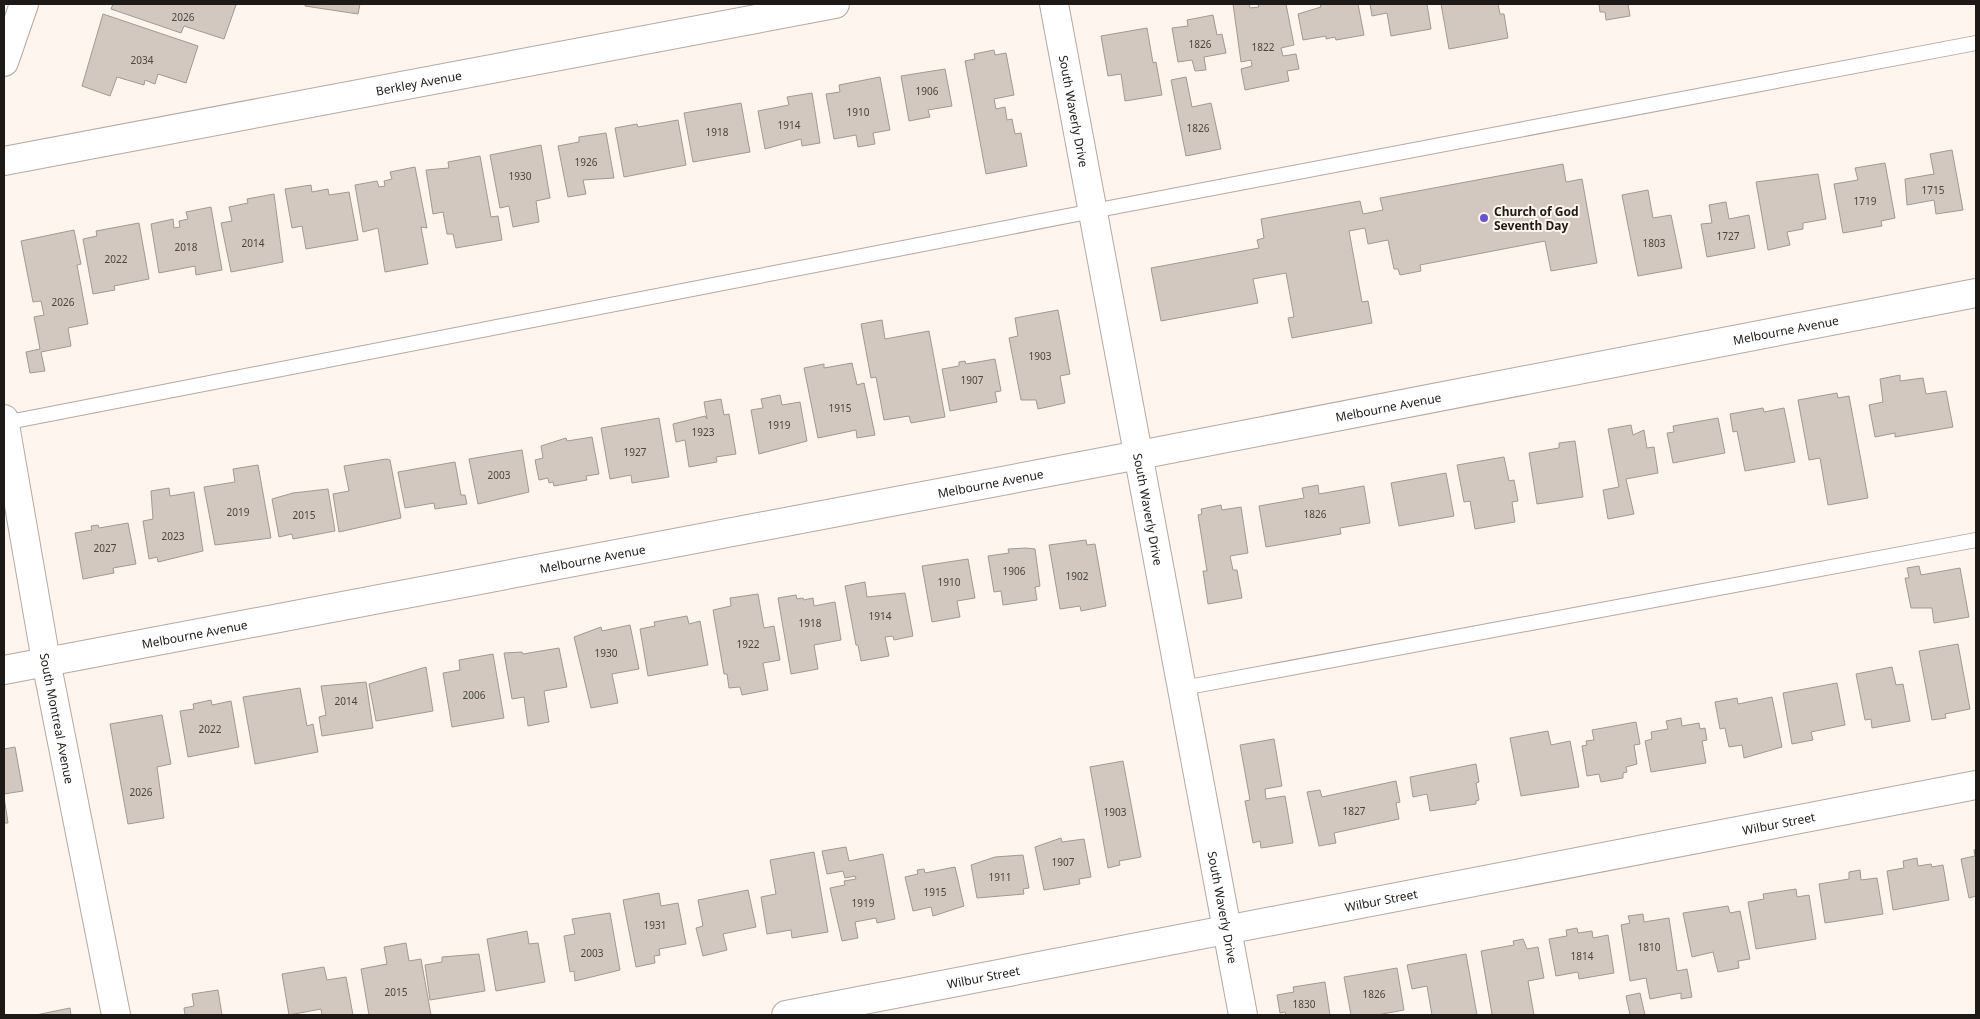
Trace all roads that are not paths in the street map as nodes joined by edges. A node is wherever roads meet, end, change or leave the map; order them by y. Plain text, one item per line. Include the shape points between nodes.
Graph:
1 (24, 4) edge
2 (835, 4) edge
3 (1054, 4) edge
4 (1976, 43) edge
5 (4, 62) edge
6 (4, 161) edge
7 (1093, 211) junction
8 (1976, 293) edge
9 (4, 419) edge
10 (4, 423) edge
11 (1139, 454) junction
12 (1976, 540) edge
13 (46, 661) junction
14 (4, 670) edge
15 (1182, 688) junction
16 (1976, 785) edge
17 (1226, 930) junction
18 (116, 1015) edge
19 (786, 1015) edge
20 (1243, 1015) edge

1 - 5 street
2 - 6 street, Berkley Avenue
3 - 7 street, South Waverly Drive
4 - 7 lane
7 - 10 lane
7 - 11 street, South Waverly Drive
8 - 11 street, Melbourne Avenue
9 - 10 street, South Montreal Avenue
10 - 13 street, South Montreal Avenue
11 - 13 street, Melbourne Avenue
11 - 15 street, South Waverly Drive
12 - 15 lane
13 - 14 street, Melbourne Avenue
13 - 18 street, South Montreal Avenue
15 - 17 street, South Waverly Drive
16 - 17 street, Wilbur Street
17 - 19 street, Wilbur Street
17 - 20 street, South Waverly Drive

